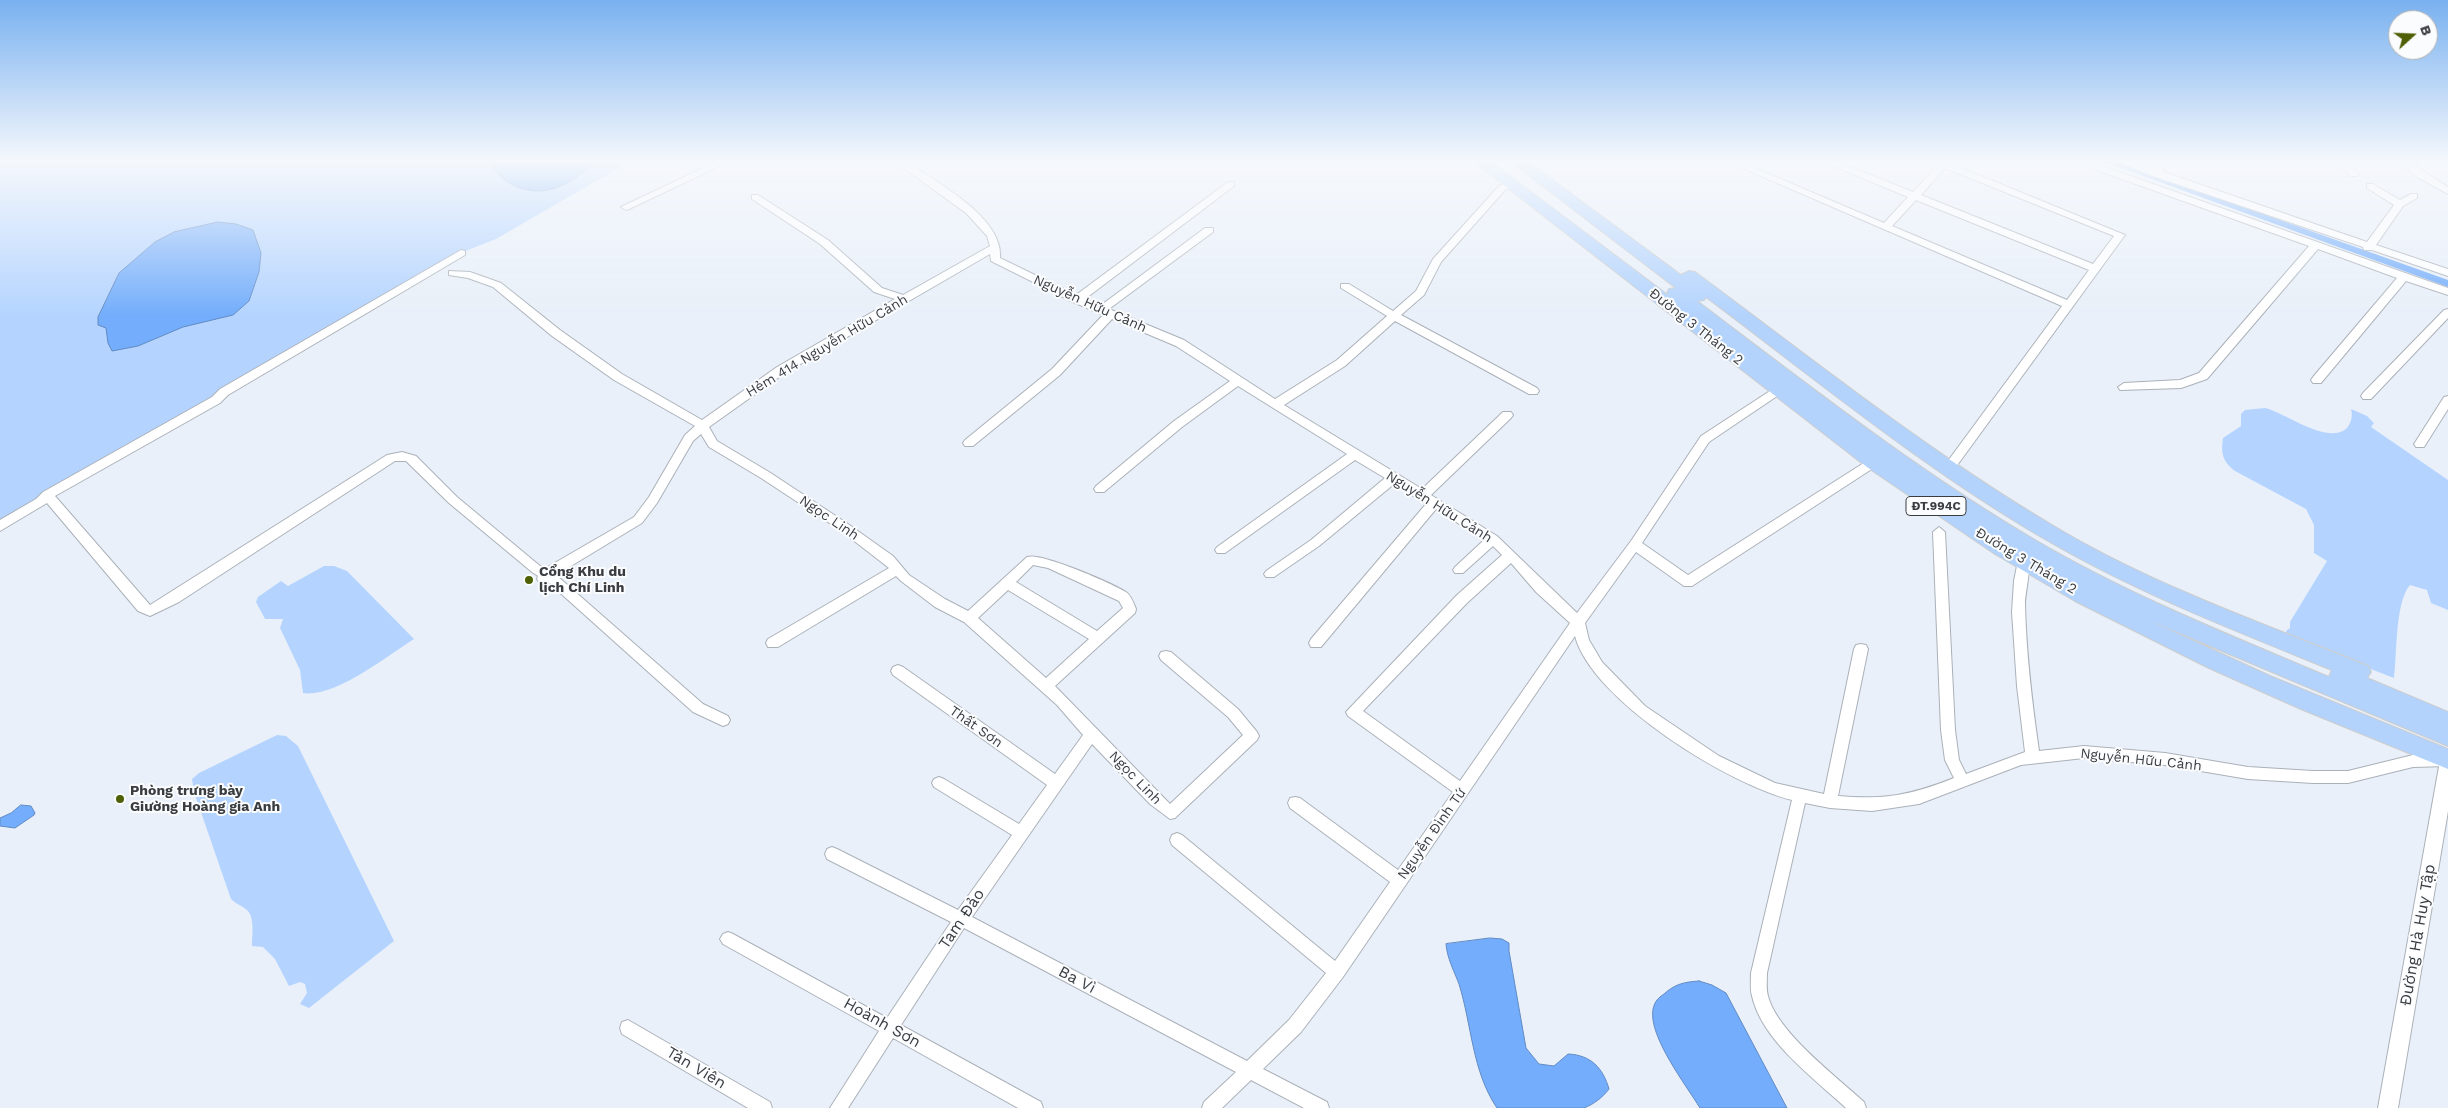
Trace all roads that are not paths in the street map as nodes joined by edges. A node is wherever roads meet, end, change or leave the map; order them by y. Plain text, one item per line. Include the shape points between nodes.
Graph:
1 (778, 213) edge
2 (972, 213) edge
3 (1193, 213) edge
4 (1480, 213) edge
5 (1548, 213) edge
6 (1566, 213) edge
7 (1595, 213) edge
8 (1599, 213) edge
9 (1852, 213) edge
10 (1900, 213) edge
11 (1957, 213) edge
12 (2065, 213) edge
13 (2225, 213) edge
14 (2270, 213) edge
15 (2394, 213) edge
16 (1886, 227) junction
17 (1209, 230) dead end
18 (2316, 245) junction
19 (2369, 246) junction
20 (996, 248) junction
21 (461, 253) dead end
22 (2095, 269) junction
23 (453, 273) dead end
24 (2448, 273) edge
25 (2404, 276) junction
26 (1345, 286) dead end
27 (2448, 292) edge
28 (904, 299) junction
29 (1077, 300) junction
30 (2069, 305) junction
31 (1105, 312) junction
32 (2448, 312) edge
33 (1394, 316) junction
34 (1238, 380) junction
35 (2317, 380) dead end
36 (2124, 387) dead end
37 (1780, 390) junction
38 (1533, 391) dead end
39 (2367, 396) dead end
40 (2448, 400) edge
41 (1275, 405) junction
42 (1507, 415) dead end
43 (703, 426) junction
44 (969, 443) dead end
45 (2420, 444) dead end
46 (1355, 454) junction
47 (1874, 462) junction
48 (1949, 468) junction
49 (1393, 478) junction
50 (1100, 488) dead end
51 (47, 495) junction
52 (1422, 496) junction
53 (1434, 504) junction
54 (0, 526) edge
55 (1938, 532) dead end
56 (1493, 539) junction
57 (1636, 544) junction
58 (1221, 550) dead end
59 (1511, 556) junction
60 (2024, 561) junction
61 (897, 569) junction
62 (1459, 570) dead end
63 (1270, 574) dead end
64 (545, 577) junction
65 (1007, 583) junction
66 (969, 618) junction
67 (1578, 622) junction
68 (1098, 638) junction
69 (773, 643) dead end
70 (1316, 643) dead end
71 (1861, 649) dead end
72 (1166, 656) dead end
73 (898, 671) dead end
74 (1046, 686) junction
75 (2448, 707) edge
76 (723, 720) dead end
77 (2448, 722) edge
78 (1092, 734) junction
79 (2448, 737) edge
80 (2033, 758) junction
81 (2448, 760) edge
82 (1055, 782) junction
83 (1963, 782) junction
84 (939, 784) dead end
85 (1462, 790) junction
86 (1800, 795) junction
87 (1830, 802) junction
88 (1295, 803) dead end
89 (1021, 833) junction
90 (1177, 840) dead end
91 (832, 854) dead end
92 (1400, 880) junction
93 (961, 919) junction
94 (728, 939) dead end
95 (1337, 972) junction
96 (628, 1028) dead end
97 (891, 1028) junction
98 (1251, 1071) junction
99 (764, 1108) edge
100 (838, 1108) edge
101 (1035, 1108) edge
102 (1210, 1108) edge
103 (1321, 1108) edge
104 (1858, 1108) edge
105 (2388, 1108) edge

1 - 28 street via 824,242 878,290
2 - 20 street, Nguyễn Hữu Cảnh via 990,232
3 - 29 street
4 - 33 street via 1437,261 1420,293
5 - 37 main road, Đường 3 Tháng 2 / ĐT.994C
6 - 79 main road, Đường 3 Tháng 2 / ĐT.994C via 1859,433 1938,489 2029,546 2152,612
7 - 77 main road, Đường 3 Tháng 2 / ĐT.994C via 1889,439 1951,483 2041,538 2160,601
8 - 48 main road, Đường 3 Tháng 2 / ĐT.994C
9 - 16 street
10 - 16 street
11 - 22 street
12 - 22 street via 2120,235
13 - 18 street
14 - 19 street
15 - 19 street
16 - 30 street
17 - 31 street
18 - 25 street
18 - 36 street via 2202,376 2181,384
19 - 24 street
20 - 28 street, Hẻm 414 Nguyễn Hữu Cảnh
20 - 29 street, Nguyễn Hữu Cảnh via 995,259
21 - 51 street via 224,392 216,400
22 - 30 street
23 - 43 street, Ngọc Linh via 470,275 497,285 618,377
25 - 27 street
25 - 35 street
26 - 33 street
28 - 43 street, Hẻm 414 Nguyễn Hữu Cảnh via 781,370
29 - 31 street, Nguyễn Hữu Cảnh
30 - 48 street
31 - 34 street, Nguyễn Hữu Cảnh via 1180,343
31 - 44 street via 1056,372
32 - 39 street
33 - 38 street
33 - 41 street via 1341,363
34 - 41 street, Nguyễn Hữu Cảnh
34 - 50 street
37 - 47 main road, Đường 3 Tháng 2 / ĐT.994C
37 - 57 street, Nguyễn Đình Tứ via 1705,439
40 - 45 street
41 - 46 street, Nguyễn Hữu Cảnh
42 - 52 street
43 - 61 street, Ngọc Linh via 713,444 844,527
43 - 64 street, Hẻm 414 Nguyễn Hữu Cảnh via 689,438 638,520
46 - 49 street, Nguyễn Hữu Cảnh
46 - 58 street
47 - 57 street via 1688,582
47 - 60 main road, Đường 3 Tháng 2 / ĐT.994C via 1955,519
48 - 75 main road, Đường 3 Tháng 2 / ĐT.994C via 2056,536 2178,598
49 - 52 street, Nguyễn Hữu Cảnh
49 - 63 street via 1314,543
51 - 54 street
51 - 64 street via 143,607 150,611 398,455 412,459 452,500
52 - 53 street, Nguyễn Hữu Cảnh
53 - 56 street, Nguyễn Hữu Cảnh
53 - 70 street
55 - 83 street via 1948,730 1952,760
56 - 59 street, Nguyễn Hữu Cảnh
56 - 62 street
57 - 67 street, Nguyễn Đình Tứ
59 - 67 street, Nguyễn Hữu Cảnh
59 - 85 street via 1462,599 1353,712
60 - 80 street via 2018,600 2025,706
60 - 81 main road, Đường 3 Tháng 2 / ĐT.994C via 2168,639
61 - 66 street, Ngọc Linh via 940,603
61 - 69 street
64 - 76 street via 698,708
65 - 66 street
65 - 68 street
65 - 68 street via 1031,560 1050,564 1124,597 1130,609
66 - 74 street, Ngọc Linh
67 - 85 street, Nguyễn Đình Tứ
67 - 86 street, Nguyễn Hữu Cảnh via 1583,641 1597,666 1640,710 1714,760 1773,789
68 - 74 street
71 - 87 street
72 - 78 street, Ngọc Linh via 1233,713 1252,736 1170,812
73 - 82 street, Thất Sơn
74 - 78 street, Ngọc Linh
78 - 82 street, Tam Đảo
80 - 81 street, Nguyễn Hữu Cảnh via 2084,752 2165,759 2248,773 2322,777 2348,777 2413,761
80 - 83 street, Nguyễn Hữu Cảnh via 1994,768
81 - 105 street, Đường Hà Huy Tập
82 - 89 street, Tam Đảo
83 - 87 street, Nguyễn Hữu Cảnh via 1919,798 1872,805
84 - 89 street
85 - 92 street, Nguyễn Đình Tứ
86 - 87 street, Nguyễn Hữu Cảnh
86 - 104 street via 1759,973 1760,998 1783,1037
88 - 92 street
89 - 93 street, Tam Đảo
90 - 95 street
91 - 93 street, Ba Vì
92 - 95 street, Nguyễn Đình Tứ
93 - 97 street, Tam Đảo
93 - 98 street, Ba Vì
94 - 97 street, Hoành Sơn
95 - 98 street, Nguyễn Đình Tứ via 1295,1026
96 - 99 street, Tản Viên
97 - 100 street, Tam Đảo
97 - 101 street, Hoành Sơn
98 - 102 street, Nguyễn Đình Tứ
98 - 103 street, Ba Vì

